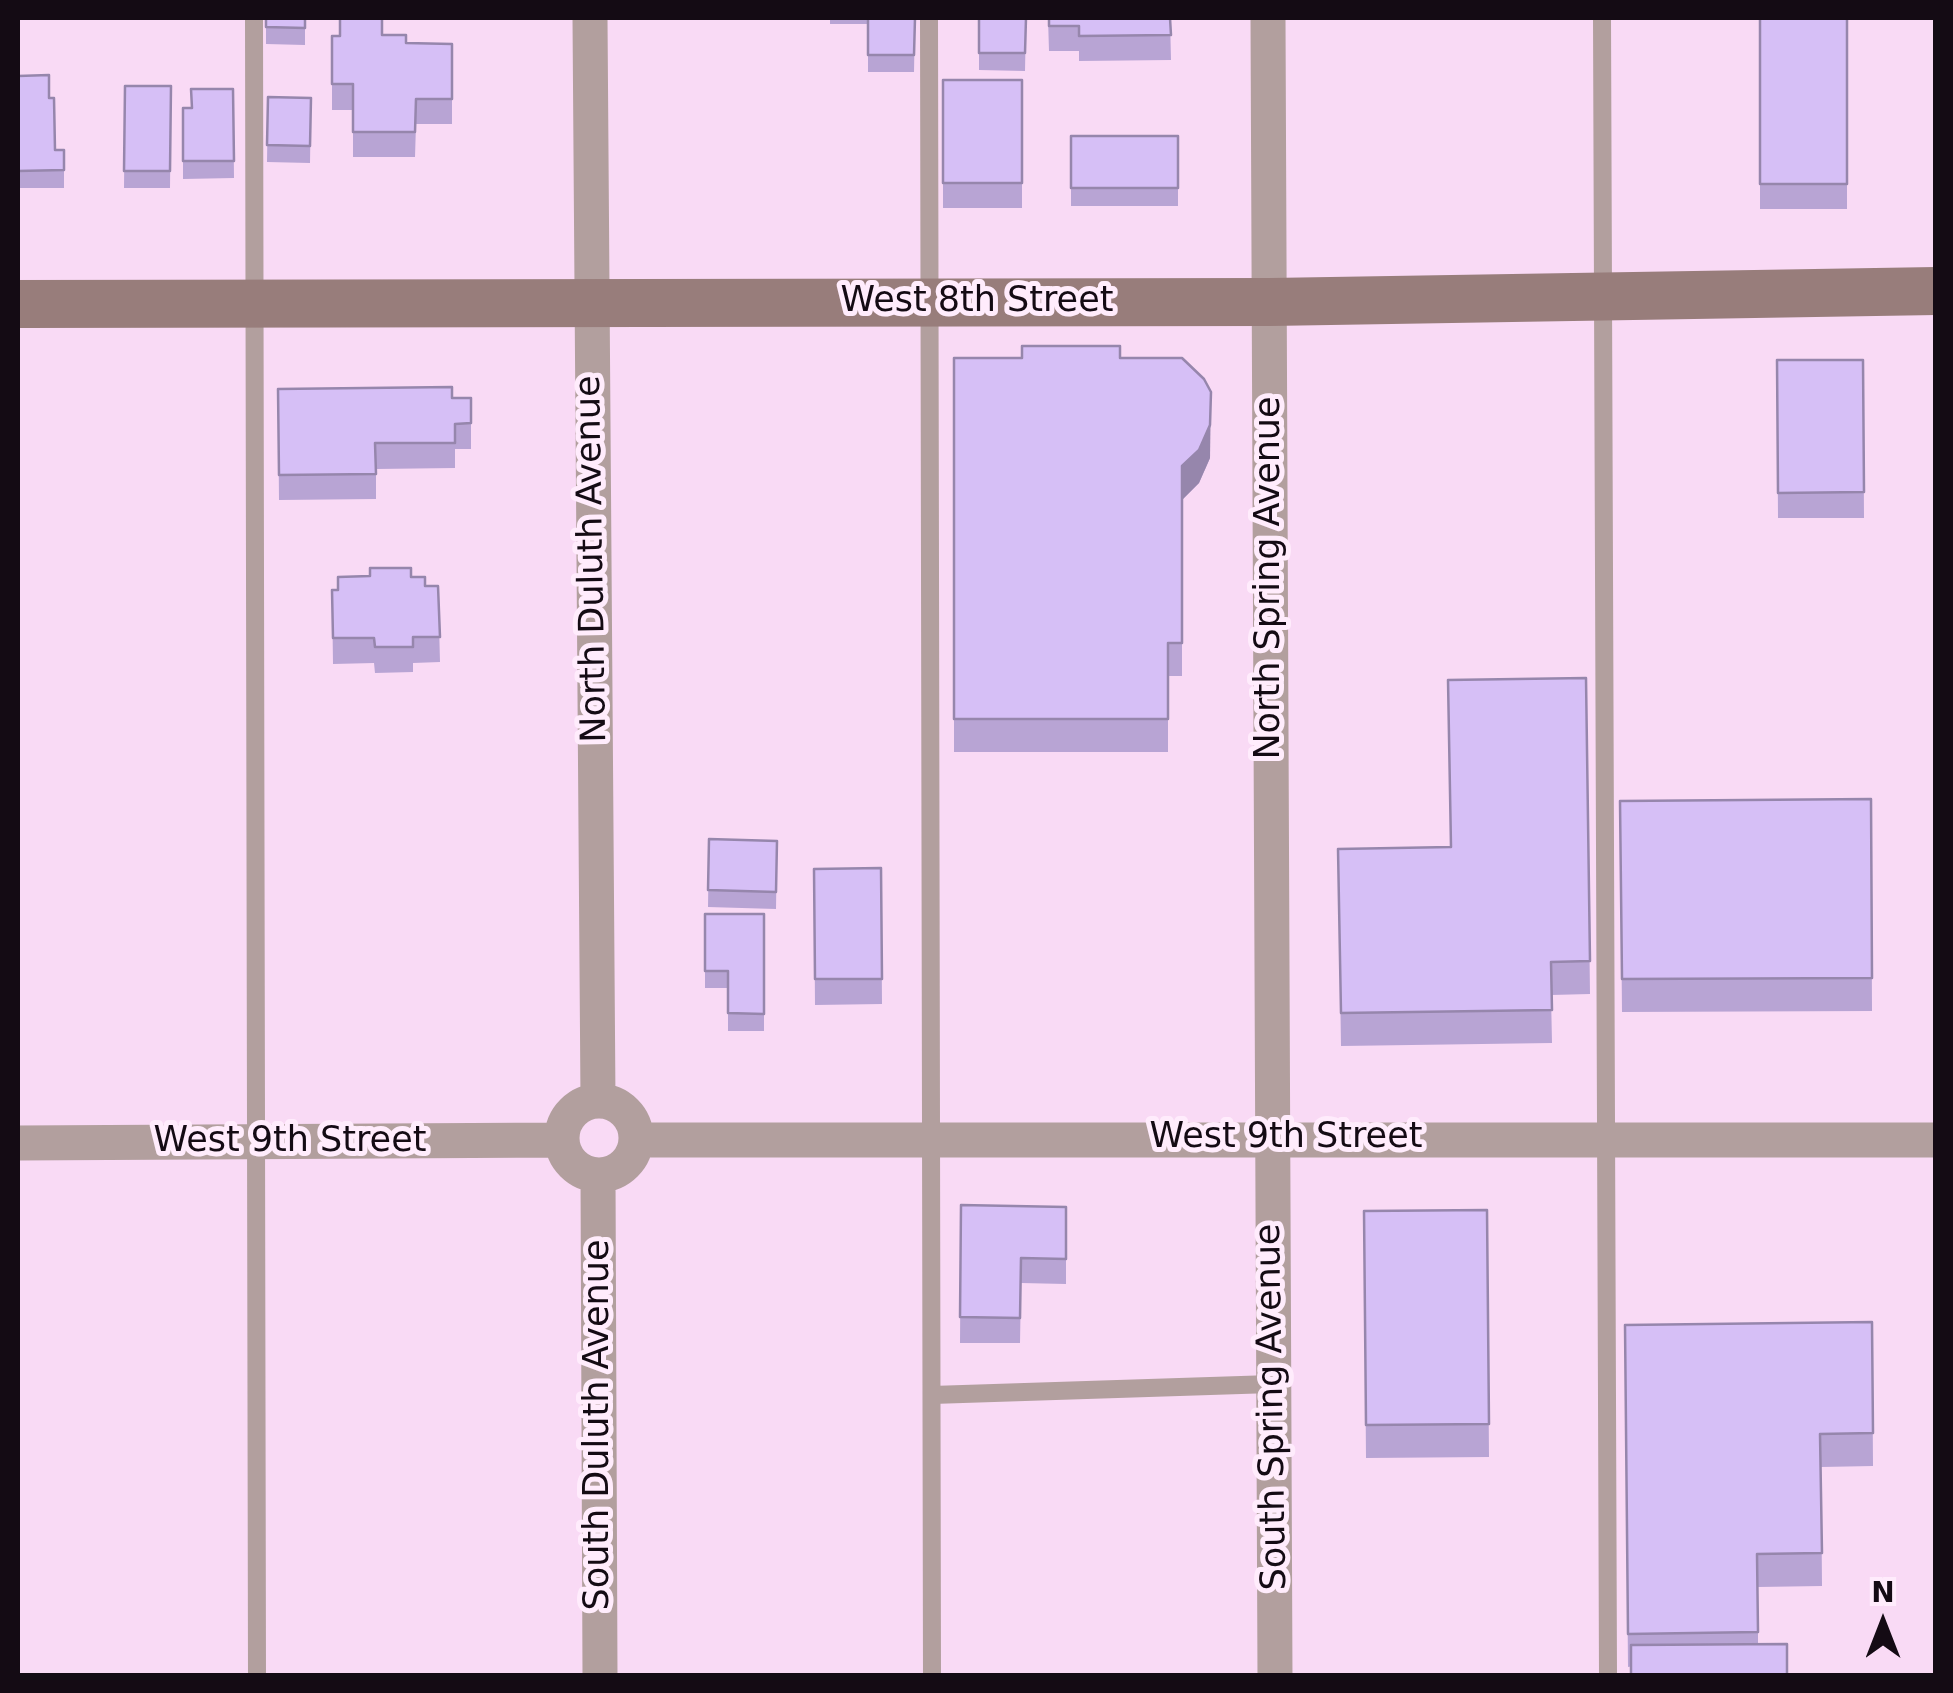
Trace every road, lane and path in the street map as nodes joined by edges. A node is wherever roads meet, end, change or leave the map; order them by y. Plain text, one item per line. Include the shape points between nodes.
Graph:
1 (254, 18) edge
2 (590, 18) edge
3 (929, 18) edge
4 (1268, 18) edge
5 (1602, 18) edge
6 (1936, 290) edge
7 (1602, 296) junction
8 (929, 302) junction
9 (1270, 302) junction
10 (590, 303) junction
11 (18, 304) edge
12 (255, 304) junction
13 (598, 1100) junction
14 (932, 1138) junction
15 (1270, 1138) junction
16 (1605, 1139) junction
17 (562, 1140) junction
18 (636, 1140) junction
19 (1936, 1140) edge
20 (255, 1142) junction
21 (18, 1143) edge
22 (598, 1175) junction
23 (1272, 1384) junction
24 (932, 1395) junction
25 (257, 1676) edge
26 (600, 1676) edge
27 (932, 1676) edge
28 (1275, 1676) edge
29 (1608, 1676) edge

1 - 12 lane
2 - 10 street, North Duluth Avenue
3 - 8 lane
4 - 9 street, North Spring Avenue
5 - 7 lane
6 - 7 street, West 8th Street
7 - 9 street, West 8th Street
7 - 16 lane
8 - 9 street, West 8th Street
8 - 10 street, West 8th Street
8 - 14 lane
9 - 15 street, North Spring Avenue
10 - 12 street, West 8th Street
10 - 13 street, North Duluth Avenue
11 - 12 street, West 8th Street
12 - 20 lane
13 - 17 street via 576,1109
13 - 18 street via 621,1108
14 - 15 street, West 9th Street
14 - 18 street, West 9th Street
14 - 24 lane
15 - 16 street, West 9th Street
15 - 23 street, South Spring Avenue
16 - 19 street, West 9th Street
16 - 29 lane
17 - 20 street, West 9th Street
17 - 22 street via 570,1161
18 - 22 street via 628,1161
20 - 21 street, West 9th Street
20 - 25 lane
22 - 26 street, South Duluth Avenue
23 - 24 lane
23 - 28 street, South Spring Avenue
24 - 27 lane

